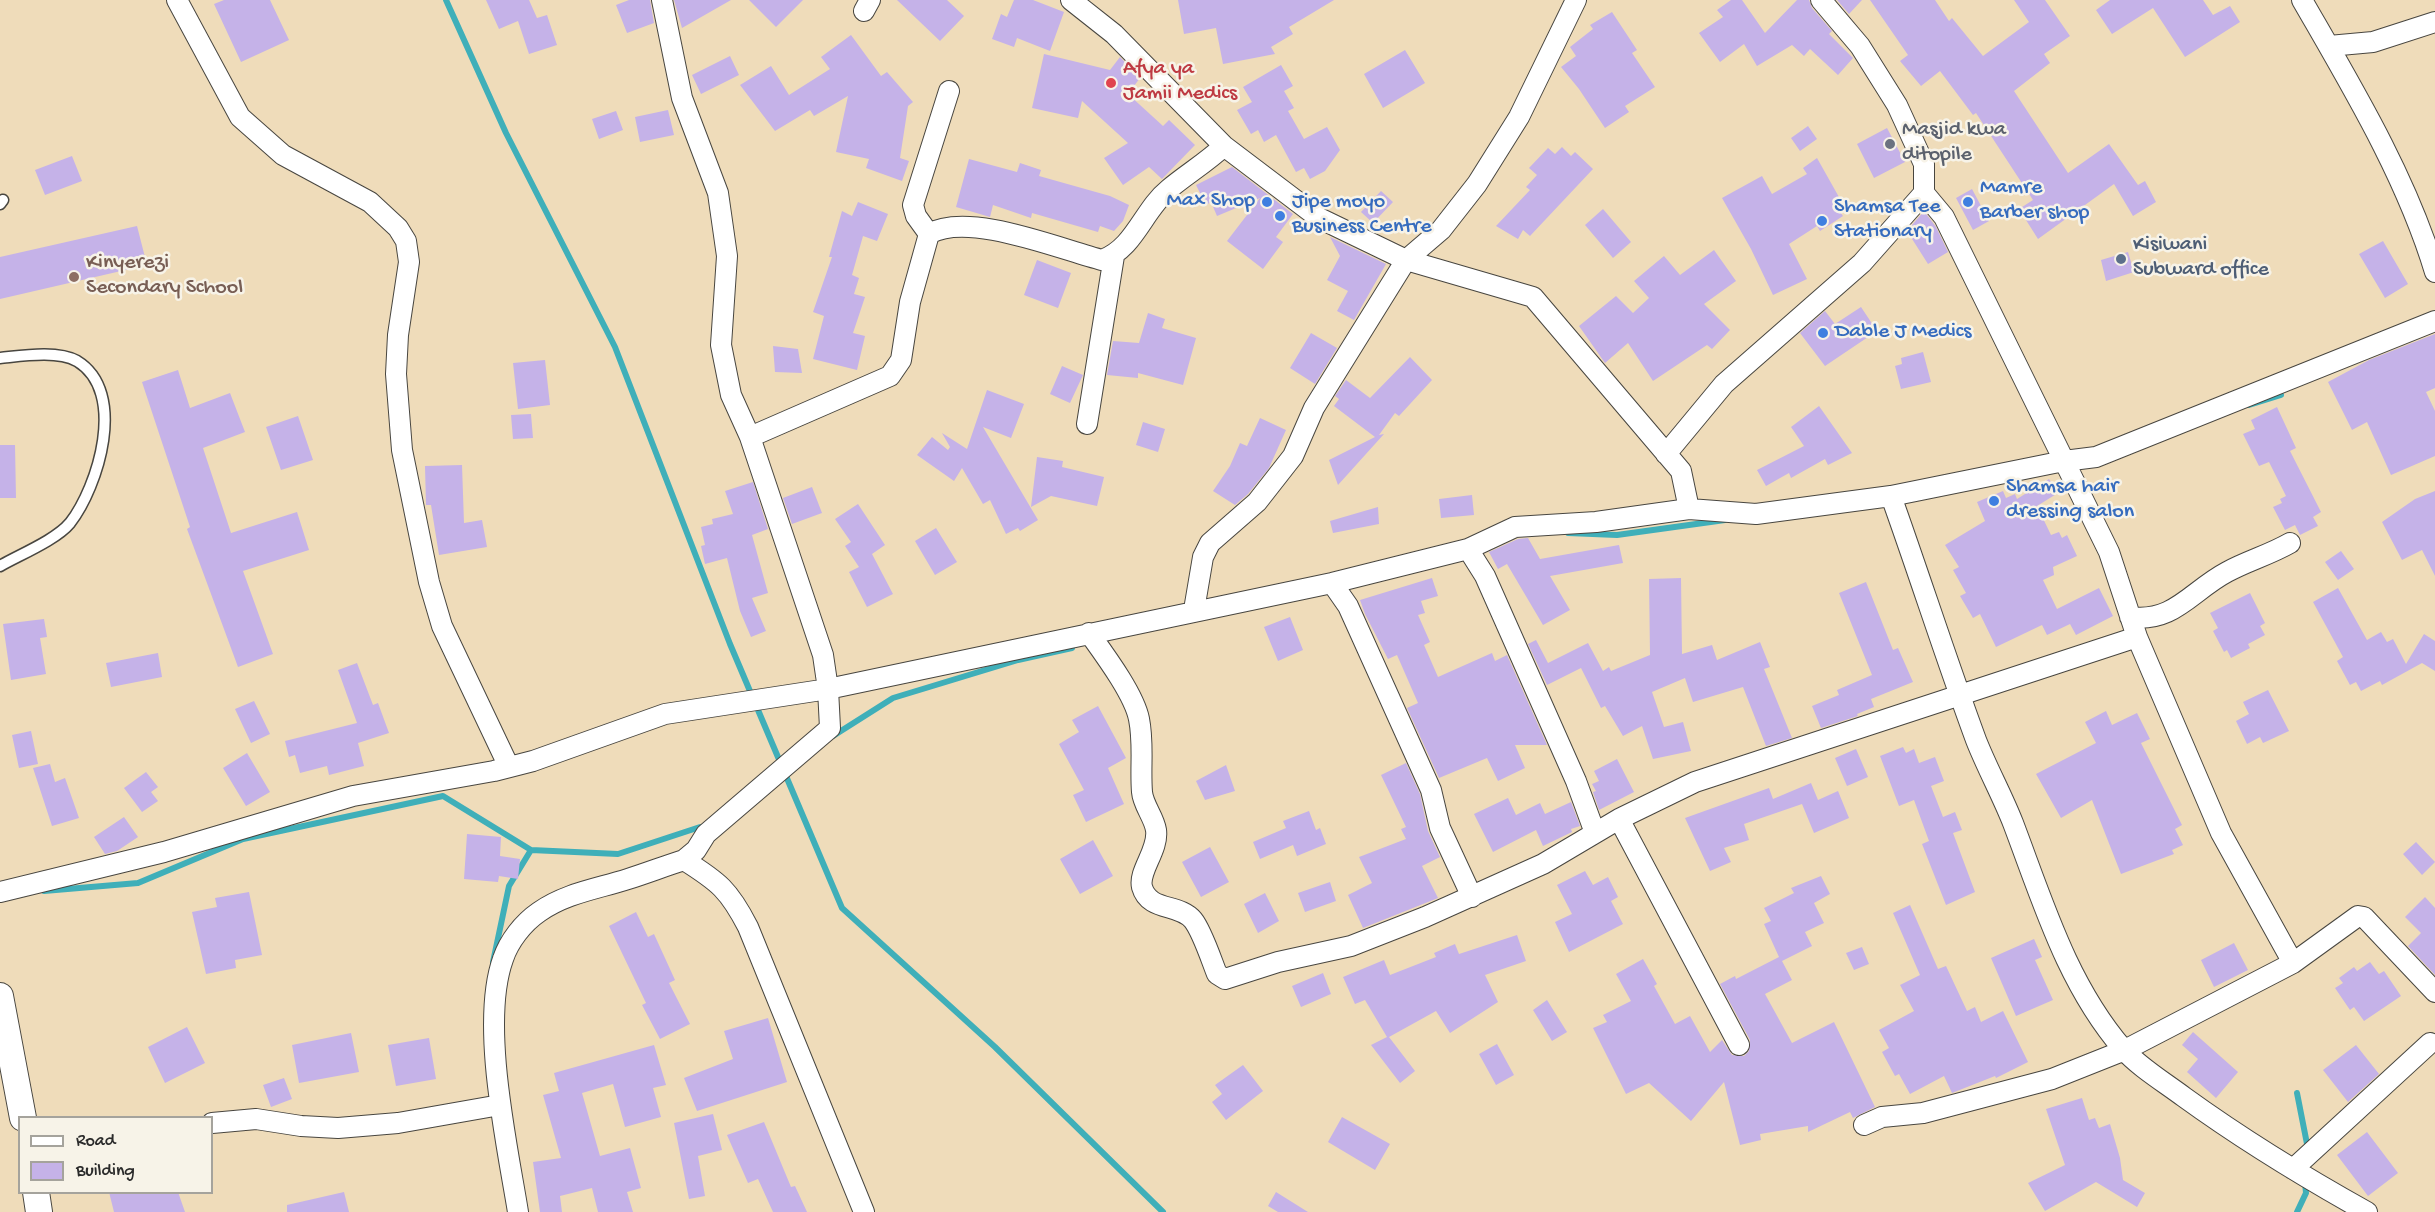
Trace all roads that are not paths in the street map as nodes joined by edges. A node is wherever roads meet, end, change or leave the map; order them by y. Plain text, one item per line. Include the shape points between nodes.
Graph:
1 (177, 0) edge
2 (662, 0) edge
3 (1071, 0) edge
4 (1576, 0) edge
5 (1821, 0) edge
6 (2302, 0) edge
7 (2435, 22) edge
8 (2329, 46) junction
9 (950, 91) dead end
10 (1224, 146) junction
11 (1924, 193) junction
12 (929, 234) junction
13 (1114, 256) junction
14 (1406, 260) junction
15 (2435, 272) edge
16 (2435, 321) edge
17 (0, 358) edge
18 (1087, 424) dead end
19 (750, 437) junction
20 (1666, 454) junction
21 (2064, 461) junction
22 (1891, 496) junction
23 (1689, 509) junction
24 (2290, 543) dead end
25 (1468, 549) junction
26 (0, 566) edge
27 (1332, 583) junction
28 (1194, 610) junction
29 (2130, 617) junction
30 (1089, 633) junction
31 (2137, 637) junction
32 (828, 689) junction
33 (1961, 695) junction
34 (509, 767) junction
35 (1619, 819) junction
36 (1595, 833) junction
37 (684, 860) junction
38 (0, 892) edge
39 (1472, 897) junction
40 (2293, 963) junction
41 (2435, 992) edge
42 (0, 996) edge
43 (2430, 1043) dead end
44 (1739, 1045) dead end
45 (2125, 1050) junction
46 (500, 1105) junction
47 (23, 1116) edge
48 (213, 1122) edge
49 (1864, 1125) dead end
50 (2293, 1169) junction
51 (36, 1194) edge
52 (39, 1212) edge
53 (518, 1212) edge
54 (864, 1212) edge
55 (2367, 1212) edge

1 - 34 street via 240,117 283,155 370,202 406,241 409,262 396,374 402,450 442,626
2 - 19 street via 682,98 718,193 727,256 721,345 731,395
3 - 10 street via 1114,34
4 - 14 street via 1519,117 1477,184 1441,230
5 - 11 street via 1860,46 1897,105 1924,164
6 - 8 street
7 - 8 street via 2373,42
8 - 15 street via 2407,198
9 - 12 street via 913,205
10 - 13 street via 1167,190
10 - 14 street via 1319,218
11 - 20 street via 1862,262 1724,384
11 - 21 street via 1944,217
12 - 13 street via 947,226 994,230 1102,260
12 - 19 street via 910,302 901,360 890,376
13 - 18 street
14 - 20 street via 1533,297
14 - 28 street via 1314,408 1293,456 1257,502 1210,543 1203,557
16 - 21 street via 2097,457
17 - 26 lane via 61,356 77,362 99,389 104,439 92,482 70,523
19 - 32 street via 823,655
20 - 23 street via 1682,471
21 - 22 street
21 - 29 street via 2109,552
22 - 23 street via 1756,514
22 - 33 street
23 - 25 street via 1596,522 1515,527
24 - 29 street via 2210,581 2166,614 2148,619
25 - 27 street
25 - 36 street via 1485,576
27 - 28 street
27 - 39 street via 1348,606 1431,790 1440,828
28 - 30 street
29 - 31 street
30 - 32 street
30 - 39 street via 1116,672 1139,717 1142,794 1156,830 1155,848 1142,878 1142,888 1155,904 1183,912 1194,920 1217,974 1225,979 1278,962 1351,946
31 - 33 street
31 - 40 street via 2221,833
32 - 34 street via 664,714
32 - 37 street via 830,728 706,834
33 - 35 street via 1695,783
33 - 45 street via 2061,951 2086,998
34 - 38 street via 353,796 164,852
35 - 36 street
35 - 44 street
36 - 39 street via 1543,864
37 - 46 street via 581,891 545,908 523,926 506,950 497,984 494,1023
37 - 54 street via 716,880 732,897 748,927
40 - 41 street via 2361,916
40 - 45 street
42 - 47 street
43 - 50 street
45 - 49 street via 2052,1079 1923,1113 1882,1117
45 - 50 street via 2218,1121
46 - 48 street via 398,1123 338,1128 256,1119
46 - 53 street
50 - 55 street
51 - 52 street

